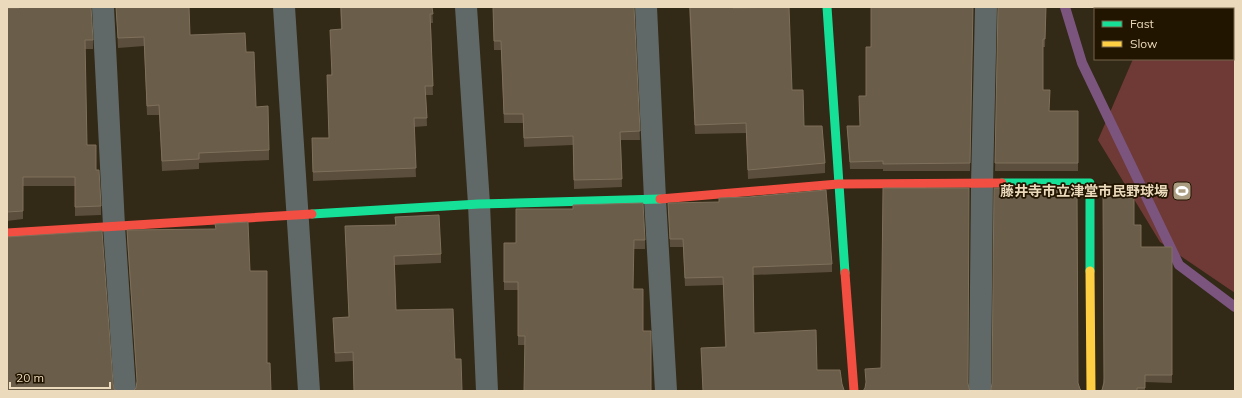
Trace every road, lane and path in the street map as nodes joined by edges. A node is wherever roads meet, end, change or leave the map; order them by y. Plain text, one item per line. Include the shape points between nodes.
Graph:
1 (103, 7) edge
2 (284, 7) edge
3 (466, 7) edge
4 (646, 7) edge
5 (827, 7) edge
6 (986, 7) edge
7 (838, 184) junction
8 (982, 184) junction
9 (655, 199) junction
10 (479, 204) junction
11 (298, 214) junction
12 (114, 226) junction
13 (7, 232) edge
14 (125, 391) edge
15 (309, 391) edge
16 (487, 391) edge
17 (666, 391) edge
18 (854, 391) edge
19 (980, 391) edge
20 (1091, 391) edge

1 - 12 street
2 - 11 street
3 - 10 street
4 - 9 street
5 - 7 street
6 - 8 street
7 - 8 street
7 - 9 street
7 - 18 street
8 - 19 street
8 - 20 street via 1090,183
9 - 10 street
9 - 17 street
10 - 11 street
10 - 16 street
11 - 12 street
11 - 15 street
12 - 13 street
12 - 14 street

